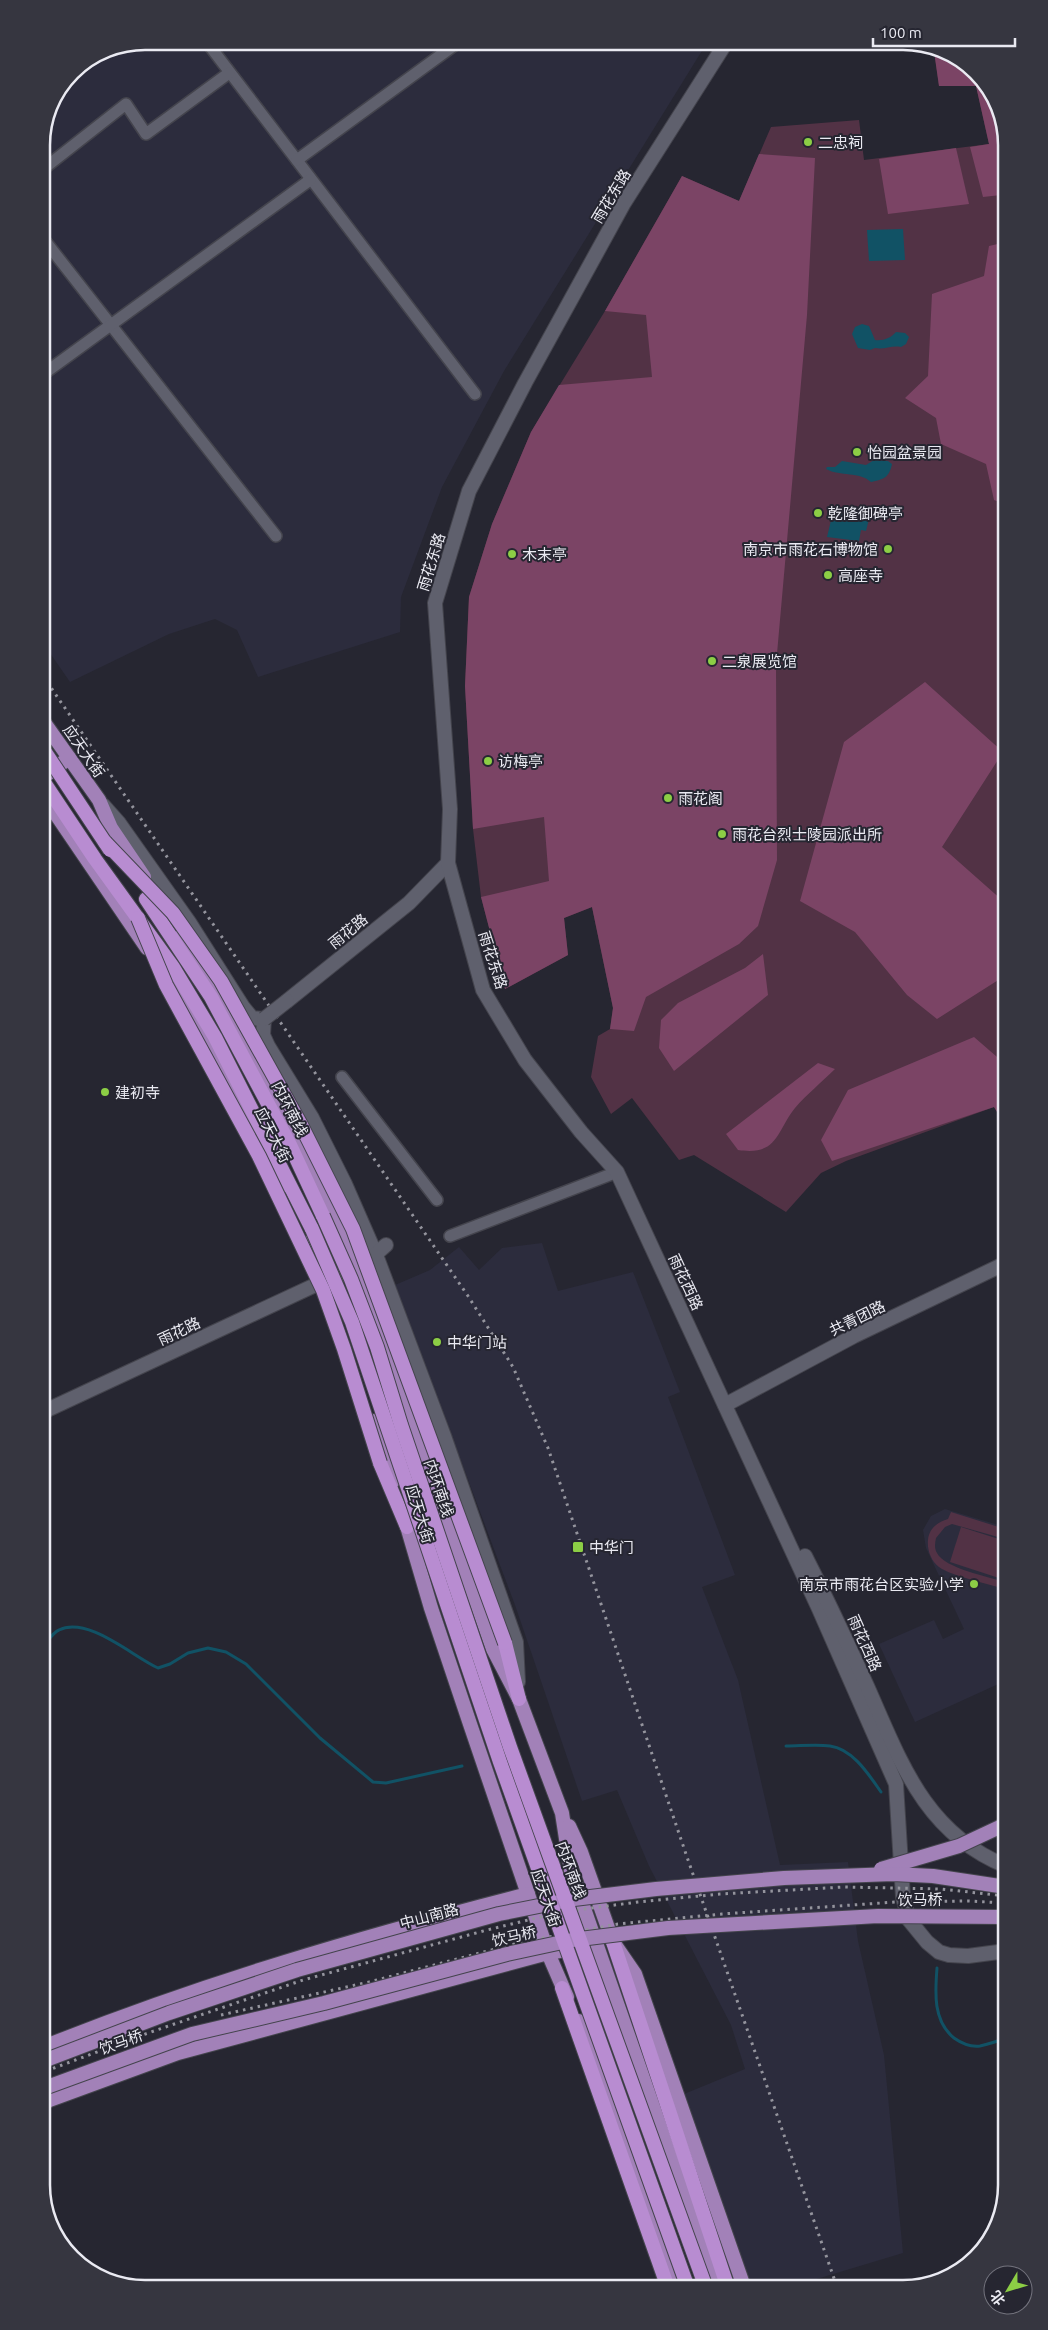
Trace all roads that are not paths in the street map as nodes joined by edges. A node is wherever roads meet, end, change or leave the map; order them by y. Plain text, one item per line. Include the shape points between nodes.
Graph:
1 (212, 50) edge
2 (448, 50) edge
3 (720, 50) edge
4 (229, 73) junction
5 (297, 160) junction
6 (50, 164) edge
7 (310, 180) junction
8 (50, 247) edge
9 (111, 325) junction
10 (50, 369) edge
11 (475, 394) dead end
12 (276, 536) dead end
13 (50, 731) edge
14 (69, 758) junction
15 (50, 760) edge
16 (50, 771) edge
17 (50, 791) edge
18 (99, 800) junction
19 (50, 805) edge
20 (105, 842) junction
21 (448, 863) junction
22 (138, 918) junction
23 (264, 1019) junction
24 (342, 1077) dead end
25 (617, 1172) junction
26 (438, 1200) dead end
27 (450, 1236) dead end
28 (386, 1245) dead end
29 (376, 1255) junction
30 (998, 1267) edge
31 (359, 1269) junction
32 (326, 1280) junction
33 (725, 1404) junction
34 (50, 1409) edge
35 (407, 1527) junction
36 (519, 1699) junction
37 (562, 1813) junction
38 (934, 1814) junction
39 (900, 1818) junction
40 (998, 1828) edge
41 (998, 1862) edge
42 (836, 1876) junction
43 (998, 1886) edge
44 (528, 1894) junction
45 (998, 1917) edge
46 (614, 1942) junction
47 (597, 1945) junction
48 (998, 1952) edge
49 (548, 1954) junction
50 (562, 1988) junction
51 (638, 2042) junction
52 (50, 2045) edge
53 (50, 2058) edge
54 (50, 2086) edge
55 (50, 2100) edge
56 (665, 2280) edge
57 (674, 2280) edge
58 (686, 2280) edge
59 (703, 2280) edge
60 (713, 2280) edge
61 (724, 2280) edge
62 (742, 2280) edge

1 - 4 street
2 - 5 street
3 - 21 main road, 雨花东路 via 624,203 469,491 435,603 450,809
4 - 5 street
4 - 6 street via 146,134 126,104
5 - 7 street
7 - 9 street
7 - 11 street
8 - 9 street
9 - 10 street
9 - 12 street
13 - 14 main road, 应天大街
14 - 16 main road
14 - 18 main road, 应天大街
15 - 20 highway, 内环南线, bridge
17 - 22 highway, 内环南线
18 - 23 main road, 应天大街 via 190,922 243,1007 252,1018
18 - 31 main road, 应天大街 via 111,828 166,910 242,1035 344,1228
19 - 32 main road, 应天大街 via 177,992 263,1148
20 - 36 highway, bridge via 173,914 221,981 296,1117 353,1230 505,1643
20 - 59 highway, 内环南线, bridge via 215,1005 290,1146 351,1279 377,1347 517,1766
21 - 23 main road, 雨花路, bridge via 409,903
21 - 25 main road, 雨花东路 via 483,990 525,1060 580,1132
22 - 35 highway, bridge via 166,985 259,1156 323,1290 380,1463
22 - 58 highway, 内环南线, bridge via 173,967 215,1037 312,1229 352,1322 496,1753
23 - 29 main road, 应天大街 via 268,1046 320,1134
24 - 26 street
25 - 27 street
25 - 33 main road, 雨花西路
28 - 29 main road
29 - 31 main road
29 - 36 main road, 应天大街 via 516,1642
30 - 33 main road, 共青团路 via 854,1336
31 - 32 main road, 雨花路
31 - 36 main road, 应天大街 via 493,1649
32 - 34 main road, 雨花路
32 - 35 main road, 应天大街
33 - 38 main road, 雨花西路 via 830,1605 906,1772
33 - 39 main road, 雨花西路 via 896,1784
35 - 44 main road, 应天大街 via 431,1608
36 - 37 main road, 应天大街
37 - 46 main road, 应天大街 via 581,1852
37 - 47 main road, 应天大街 via 571,1872
38 - 39 main road via 914,1803 908,1805
38 - 41 main road, 雨花西路 via 955,1836
39 - 48 main road, 雨花西路 via 903,1897 917,1931 939,1952 949,1955
40 - 42 main road, bridge via 895,1866
42 - 43 main road, bridge via 934,1876
42 - 53 main road, 中山南路, bridge via 628,1892 499,1914 297,1970 169,2013
44 - 49 main road, 应天大街
44 - 52 main road via 212,1984
45 - 54 main road, 饮马桥, bridge via 878,1916 668,1928 572,1940 507,1954 324,2004 192,2034
46 - 51 highway
46 - 62 main road, 应天大街 via 635,1974
47 - 49 main road
47 - 51 main road, 应天大街
49 - 50 main road, 应天大街
49 - 55 main road via 178,2054
50 - 56 highway
50 - 57 main road, 应天大街 via 597,2059
51 - 60 main road, 应天大街
51 - 61 highway

